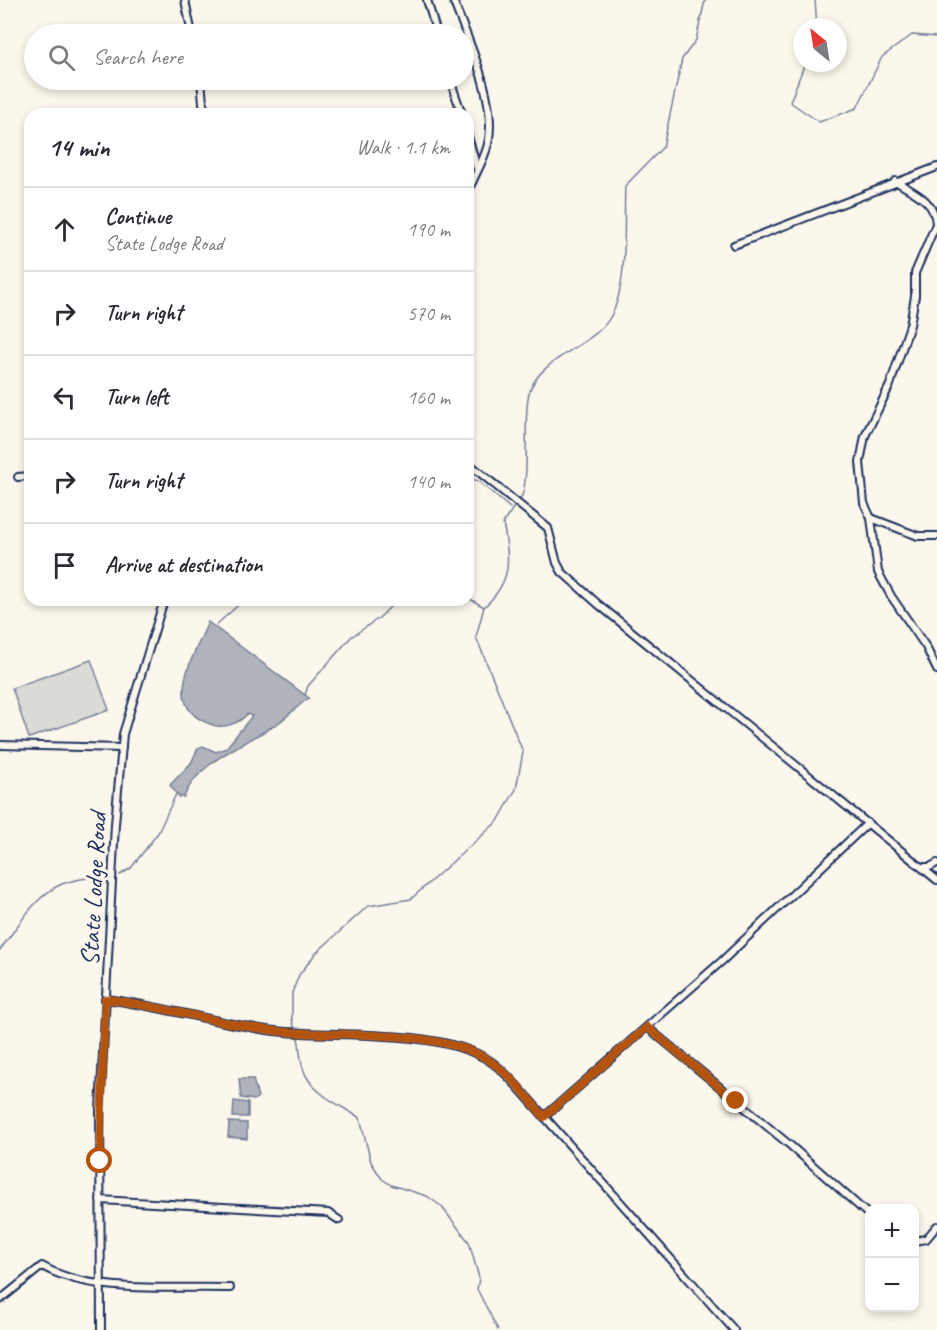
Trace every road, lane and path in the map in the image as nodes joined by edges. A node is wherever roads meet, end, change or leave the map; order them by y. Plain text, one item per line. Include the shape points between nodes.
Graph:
1 (185, 0) edge
2 (427, 0) edge
3 (453, 0) edge
4 (190, 24) edge
5 (434, 24) edge
6 (462, 24) edge
7 (474, 59) edge
8 (202, 90) edge
9 (454, 90) edge
10 (203, 108) edge
11 (460, 108) edge
12 (474, 158) edge
13 (937, 167) edge
14 (477, 169) junction
15 (474, 177) edge
16 (896, 181) junction
17 (734, 245) dead end
18 (474, 468) edge
19 (18, 477) dead end
20 (24, 477) edge
21 (871, 518) junction
22 (937, 536) edge
23 (162, 606) edge
24 (937, 670) edge
25 (0, 745) edge
26 (122, 748) junction
27 (868, 823) junction
28 (937, 863) edge
29 (921, 867) junction
30 (937, 880) edge
31 (105, 999) junction
32 (647, 1027) junction
33 (544, 1117) junction
34 (100, 1200) junction
35 (865, 1212) edge
36 (339, 1220) dead end
37 (937, 1226) edge
38 (919, 1240) edge
39 (101, 1285) junction
40 (230, 1288) dead end
41 (0, 1300) edge
42 (101, 1330) edge
43 (734, 1330) edge

1 - 4 street
2 - 5 street
3 - 6 street
7 - 14 street via 490,120 488,143
8 - 10 street
9 - 11 street
12 - 14 street
13 - 16 street
14 - 15 street
16 - 17 street
16 - 21 street via 929,202 936,224 915,273 910,325 890,385 862,448 864,502
18 - 27 street via 548,528 562,572
19 - 20 street
21 - 22 street via 918,536
21 - 24 street via 878,572
23 - 26 street, State Lodge Road via 133,695
25 - 26 street
26 - 31 street, State Lodge Road
27 - 29 street
27 - 32 street
28 - 29 street
29 - 30 street
31 - 33 street via 290,1032 355,1033 462,1049 490,1061
31 - 34 street, State Lodge Road
32 - 33 street
32 - 35 street
33 - 43 street
34 - 36 street via 328,1213
34 - 39 street, State Lodge Road
37 - 38 street via 926,1239
39 - 40 street
39 - 41 street via 73,1281 42,1266
39 - 42 street, State Lodge Road

